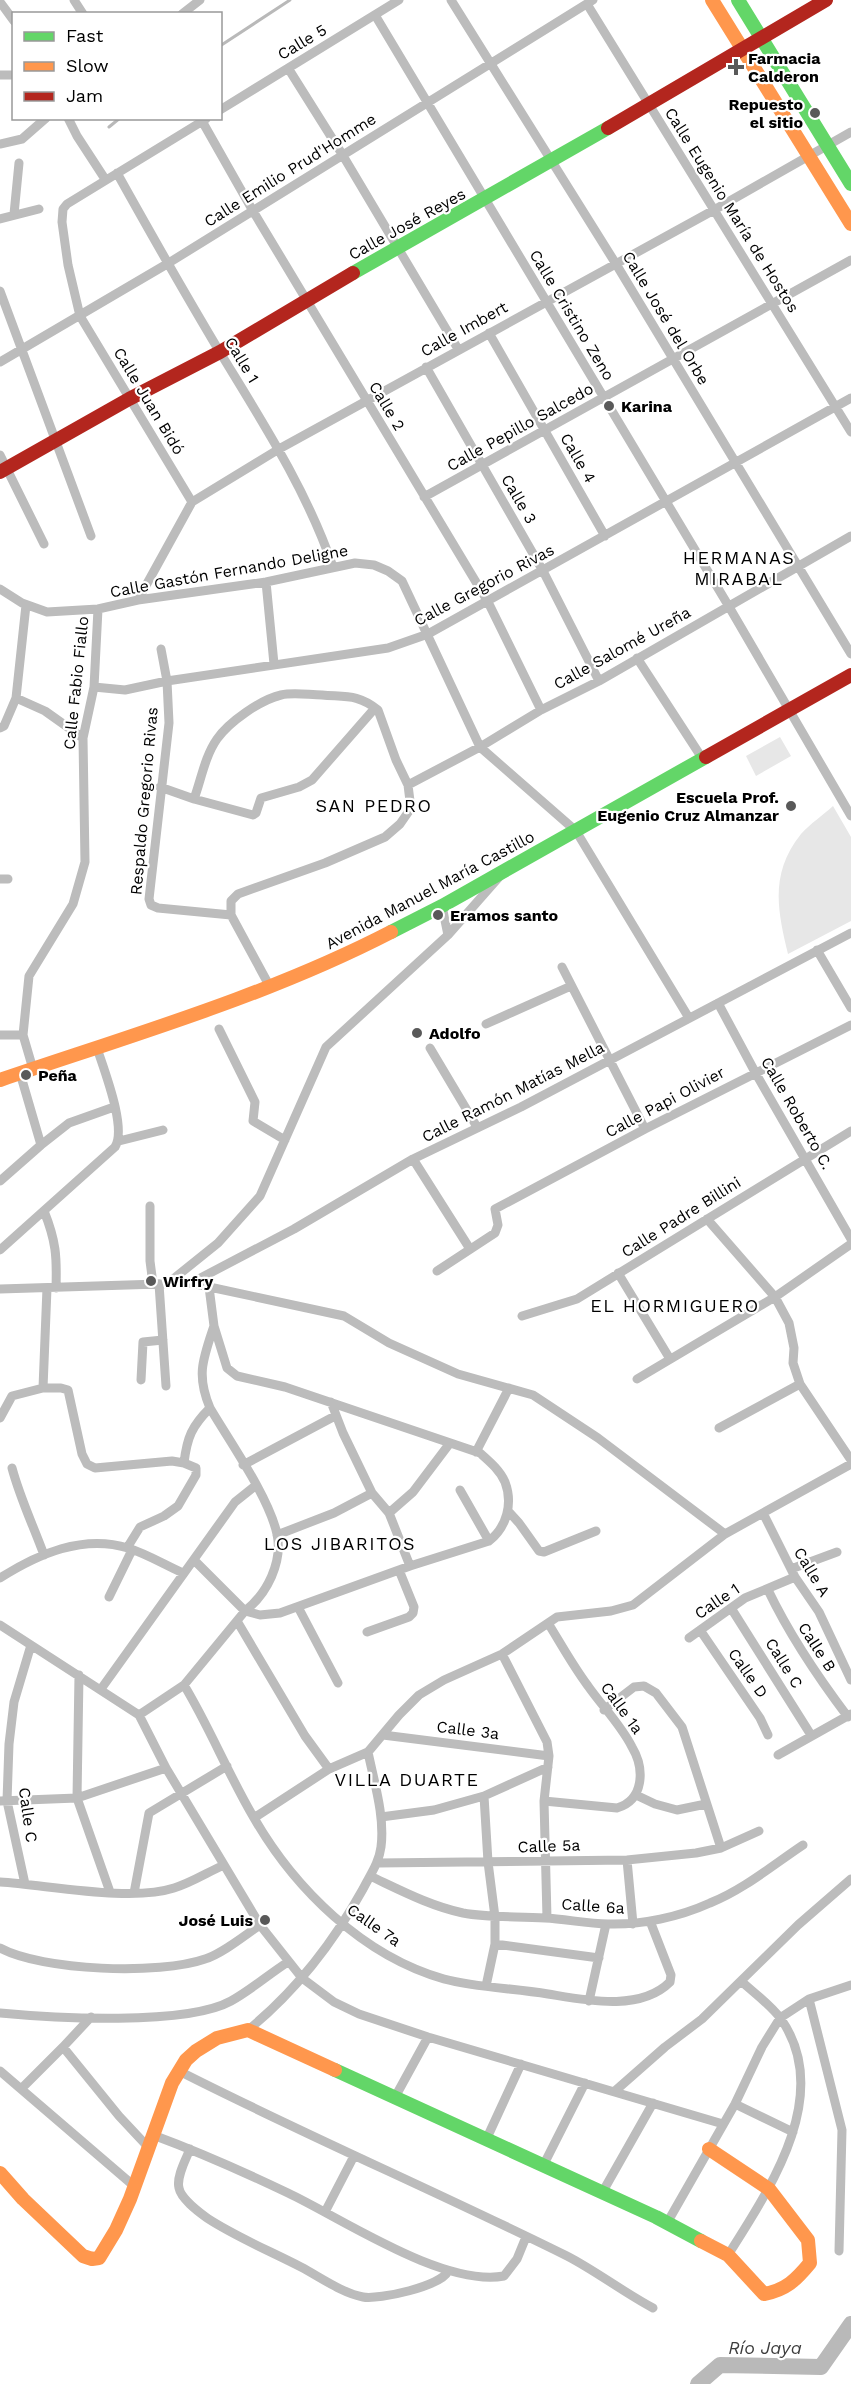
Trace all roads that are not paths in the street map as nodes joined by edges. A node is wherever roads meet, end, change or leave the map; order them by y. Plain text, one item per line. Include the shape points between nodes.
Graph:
1 (200, 0) edge
2 (399, 0) edge
3 (451, 0) edge
4 (712, 0) edge
5 (738, 0) edge
6 (826, 0) edge
7 (0, 2) edge
8 (590, 2) edge
9 (185, 12) edge
10 (375, 15) junction
11 (12, 18) edge
12 (761, 37) junction
13 (742, 48) junction
14 (492, 63) junction
15 (288, 68) junction
16 (427, 103) junction
17 (649, 105) junction
18 (222, 109) edge
19 (44, 120) edge
20 (69, 120) edge
21 (204, 120) edge
22 (851, 132) edge
23 (0, 144) edge
24 (828, 146) junction
25 (342, 154) junction
26 (810, 156) junction
27 (552, 161) junction
28 (19, 163) dead end
29 (117, 173) junction
30 (105, 179) junction
31 (851, 184) edge
32 (484, 200) junction
33 (39, 209) dead end
34 (714, 210) junction
35 (253, 211) junction
36 (14, 214) junction
37 (0, 219) edge
38 (851, 224) edge
39 (396, 247) junction
40 (851, 260) edge
41 (167, 264) junction
42 (616, 264) junction
43 (0, 291) edge
44 (308, 300) junction
45 (546, 301) junction
46 (772, 304) junction
47 (80, 316) junction
48 (489, 333) junction
49 (23, 349) junction
50 (458, 349) junction
51 (220, 352) junction
52 (673, 359) junction
53 (0, 362) edge
54 (426, 367) junction
55 (604, 398) junction
56 (851, 398) edge
57 (129, 399) junction
58 (366, 401) junction
59 (835, 407) junction
60 (546, 431) junction
61 (851, 432) edge
62 (55, 441) junction
63 (279, 449) junction
64 (736, 464) junction
65 (2, 465) edge
66 (483, 465) junction
67 (424, 497) junction
68 (192, 502) junction
69 (666, 503) junction
70 (91, 536) dead end
71 (605, 536) junction
72 (851, 536) edge
73 (44, 544) dead end
74 (798, 566) junction
75 (333, 567) junction
76 (543, 571) junction
77 (266, 582) junction
78 (0, 589) edge
79 (138, 600) junction
80 (488, 602) junction
81 (26, 605) junction
82 (728, 605) junction
83 (98, 609) junction
84 (428, 634) junction
85 (161, 649) dead end
86 (851, 654) edge
87 (637, 658) junction
88 (274, 664) junction
89 (851, 675) edge
90 (167, 681) junction
91 (599, 681) junction
92 (94, 687) junction
93 (16, 698) junction
94 (375, 708) junction
95 (541, 710) junction
96 (787, 710) junction
97 (0, 728) edge
98 (83, 738) junction
99 (480, 747) junction
100 (702, 758) junction
101 (408, 785) junction
102 (160, 787) junction
103 (194, 799) junction
104 (851, 816) edge
105 (576, 831) junction
106 (504, 871) junction
107 (442, 906) junction
108 (231, 915) junction
109 (851, 933) edge
110 (448, 935) junction
111 (817, 950) junction
112 (561, 967) dead end
113 (571, 986) junction
114 (270, 987) junction
115 (718, 1003) junction
116 (851, 1008) edge
117 (689, 1018) junction
118 (486, 1024) dead end
119 (851, 1025) edge
120 (219, 1029) dead end
121 (0, 1035) edge
122 (23, 1035) junction
123 (97, 1048) junction
124 (430, 1048) dead end
125 (610, 1060) junction
126 (27, 1071) junction
127 (755, 1072) junction
128 (0, 1080) edge
129 (114, 1107) junction
130 (477, 1126) junction
131 (645, 1128) junction
132 (163, 1130) dead end
133 (851, 1131) edge
134 (285, 1140) junction
135 (119, 1141) junction
136 (41, 1145) junction
137 (806, 1158) junction
138 (413, 1159) junction
139 (2, 1178) edge
140 (150, 1206) dead end
141 (44, 1211) junction
142 (707, 1219) junction
143 (851, 1239) edge
144 (851, 1244) edge
145 (0, 1250) edge
146 (470, 1250) junction
147 (437, 1271) dead end
148 (618, 1273) junction
149 (191, 1283) junction
150 (160, 1284) junction
151 (209, 1287) junction
152 (52, 1288) junction
153 (0, 1289) edge
154 (775, 1297) junction
155 (522, 1316) dead end
156 (214, 1326) junction
157 (163, 1340) junction
158 (670, 1359) junction
159 (637, 1379) dead end
160 (141, 1380) dead end
161 (800, 1384) junction
162 (166, 1386) dead end
163 (43, 1388) junction
164 (508, 1388) junction
165 (331, 1402) junction
166 (210, 1408) junction
167 (335, 1416) junction
168 (0, 1418) edge
169 (718, 1428) dead end
170 (450, 1443) junction
171 (476, 1452) junction
172 (851, 1462) edge
173 (184, 1463) junction
174 (243, 1464) junction
175 (12, 1468) dead end
176 (255, 1485) junction
177 (460, 1490) dead end
178 (372, 1493) junction
179 (508, 1512) junction
180 (389, 1513) junction
181 (763, 1513) junction
182 (596, 1531) dead end
183 (724, 1534) junction
184 (277, 1535) junction
185 (489, 1541) junction
186 (130, 1549) junction
187 (837, 1552) dead end
188 (44, 1555) junction
189 (194, 1560) junction
190 (410, 1566) junction
191 (399, 1570) junction
192 (183, 1573) junction
193 (793, 1573) junction
194 (0, 1578) edge
195 (768, 1590) junction
196 (108, 1597) dead end
197 (298, 1607) junction
198 (731, 1608) junction
199 (245, 1611) junction
200 (237, 1622) junction
201 (548, 1623) junction
202 (0, 1625) edge
203 (700, 1630) junction
204 (367, 1632) dead end
205 (689, 1638) dead end
206 (31, 1645) junction
207 (502, 1654) junction
208 (78, 1675) junction
209 (851, 1680) edge
210 (338, 1683) dead end
211 (184, 1685) junction
212 (101, 1689) junction
213 (604, 1710) junction
214 (139, 1715) junction
215 (849, 1715) edge
216 (383, 1735) junction
217 (768, 1735) dead end
218 (811, 1735) junction
219 (368, 1752) junction
220 (778, 1755) dead end
221 (549, 1756) junction
222 (227, 1766) junction
223 (548, 1767) junction
224 (166, 1768) junction
225 (328, 1769) junction
226 (181, 1794) junction
227 (636, 1795) junction
228 (484, 1796) junction
229 (77, 1798) junction
230 (4, 1801) edge
231 (544, 1801) junction
232 (706, 1804) junction
233 (381, 1817) junction
234 (254, 1818) junction
235 (759, 1831) dead end
236 (803, 1845) dead end
237 (721, 1848) junction
238 (627, 1860) junction
239 (546, 1861) junction
240 (488, 1862) junction
241 (378, 1863) junction
242 (224, 1865) junction
243 (370, 1876) junction
244 (851, 1879) edge
245 (0, 1882) edge
246 (25, 1884) junction
247 (110, 1892) junction
248 (134, 1893) junction
249 (495, 1917) junction
250 (547, 1918) junction
251 (650, 1921) junction
252 (344, 1923) junction
253 (606, 1924) junction
254 (633, 1924) junction
255 (260, 1925) junction
256 (495, 1944) junction
257 (0, 1948) edge
258 (599, 1958) junction
259 (288, 1962) junction
260 (302, 1978) junction
261 (741, 1981) junction
262 (851, 1985) edge
263 (486, 1986) junction
264 (809, 2000) junction
265 (589, 2001) junction
266 (0, 2013) edge
267 (91, 2017) junction
268 (780, 2018) junction
269 (248, 2030) junction
270 (428, 2037) junction
271 (63, 2047) junction
272 (521, 2064) junction
273 (0, 2071) edge
274 (178, 2071) junction
275 (585, 2083) junction
276 (21, 2089) junction
277 (615, 2091) junction
278 (394, 2099) junction
279 (652, 2103) junction
280 (735, 2104) junction
281 (723, 2124) junction
282 (793, 2132) junction
283 (486, 2140) junction
284 (150, 2141) junction
285 (190, 2149) junction
286 (709, 2149) junction
287 (354, 2157) junction
288 (543, 2166) junction
289 (846, 2167) edge
290 (0, 2173) edge
291 (134, 2186) junction
292 (770, 2189) junction
293 (603, 2193) junction
294 (325, 2212) junction
295 (667, 2223) junction
296 (526, 2237) junction
297 (839, 2251) dead end
298 (728, 2255) junction
299 (448, 2271) junction
300 (653, 2308) dead end

1 - 9 street
2 - 10 street, Calle 5
3 - 14 street, Calle José del Orbe
4 - 13 street
5 - 12 street
6 - 12 street, Calle José Reyes
7 - 11 street
8 - 14 street, Calle Emilio Prud'Homme
8 - 17 street, Calle Eugenio María de Hostos
10 - 15 street, Calle 5
10 - 16 street, Calle Cristino Zeno
12 - 13 street, Calle José Reyes
12 - 24 street
13 - 17 street, Calle José Reyes
13 - 26 street
14 - 16 street, Calle Emilio Prud'Homme
14 - 27 street, Calle José del Orbe
15 - 18 street, Calle 5
15 - 25 street
16 - 25 street, Calle Emilio Prud'Homme
16 - 32 street, Calle Cristino Zeno
17 - 27 street, Calle José Reyes
17 - 34 street, Calle Eugenio María de Hostos
19 - 23 street via 22,139
20 - 30 street
21 - 29 street
21 - 35 street, Calle 2
22 - 24 street, Calle Imbert
24 - 26 street, Calle Imbert
24 - 31 street
25 - 35 street, Calle Emilio Prud'Homme
25 - 39 street
26 - 34 street, Calle Imbert
26 - 38 street
27 - 32 street, Calle José Reyes
27 - 42 street, Calle José del Orbe
28 - 36 street
29 - 30 street
29 - 41 street, Calle 1
30 - 47 street, Calle Juan Bidó via 63,209 68,265
32 - 39 street, Calle José Reyes
32 - 45 street, Calle Cristino Zeno
33 - 36 street
34 - 42 street, Calle Imbert
34 - 46 street, Calle Eugenio María de Hostos
35 - 41 street, Calle Emilio Prud'Homme
35 - 44 street, Calle 2
36 - 37 street
39 - 44 street, Calle José Reyes
39 - 50 street
40 - 46 street, Calle Pepillo Salcedo
41 - 47 street, Calle Emilio Prud'Homme
41 - 51 street, Calle 1
42 - 45 street, Calle Imbert
42 - 52 street, Calle José del Orbe
43 - 49 street
44 - 51 street, Calle José Reyes
44 - 58 street, Calle 2
45 - 48 street, Calle Imbert
45 - 55 street, Calle Cristino Zeno
46 - 52 street, Calle Pepillo Salcedo
46 - 59 street, Calle Eugenio María de Hostos
47 - 49 street, Calle Emilio Prud'Homme
47 - 57 street, Calle Juan Bidó
48 - 50 street, Calle Imbert
48 - 60 street, Calle 4
49 - 53 street, Calle Emilio Prud'Homme
49 - 62 street
50 - 54 street, Calle Imbert
51 - 57 street, Calle José Reyes
51 - 63 street, Calle 1
52 - 55 street, Calle Pepillo Salcedo
52 - 64 street, Calle José del Orbe
54 - 58 street, Calle Imbert
54 - 66 street, Calle 3
55 - 60 street, Calle Pepillo Salcedo
55 - 69 street, Calle Cristino Zeno
56 - 59 street, Calle Gregorio Rivas
57 - 62 street, Calle José Reyes
57 - 68 street, Calle Juan Bidó
58 - 63 street, Calle Imbert
58 - 67 street, Calle 2
59 - 61 street, Calle Eugenio María de Hostos
59 - 64 street, Calle Gregorio Rivas
60 - 66 street, Calle Pepillo Salcedo
60 - 71 street, Calle 4
62 - 65 street, Calle José Reyes
62 - 70 street
63 - 68 street, Calle Imbert
63 - 75 street, Calle 1 via 323,537
64 - 69 street, Calle Gregorio Rivas
64 - 74 street, Calle José del Orbe
65 - 73 street
66 - 67 street, Calle Pepillo Salcedo
66 - 76 street, Calle 3
67 - 80 street, Calle 2
68 - 79 street, Calle Imbert
69 - 71 street, Calle Gregorio Rivas
69 - 82 street, Calle Cristino Zeno
71 - 76 street, Calle Gregorio Rivas
72 - 74 street, Calle Salomé Ureña
74 - 82 street, Calle Salomé Ureña
74 - 86 street, Calle José del Orbe
75 - 77 street, Calle Gastón Fernando Deligne
75 - 84 street, Calle Gastón Fernando Deligne via 355,563 388,570 402,581
76 - 80 street, Calle Gregorio Rivas
76 - 91 street, Calle 3
77 - 79 street, Calle Gastón Fernando Deligne
77 - 88 street
78 - 81 street, Calle Gastón Fernando Deligne
79 - 83 street, Calle Gastón Fernando Deligne
80 - 84 street, Calle Gregorio Rivas
80 - 95 street, Calle 2
81 - 83 street, Calle Gastón Fernando Deligne via 47,612
81 - 93 street
82 - 87 street, Calle Salomé Ureña
82 - 96 street, Calle Cristino Zeno
83 - 92 street, Calle Fabio Fiallo
84 - 88 street, Calle Gregorio Rivas via 388,648
84 - 99 street, Calle Gastón Fernando Deligne
85 - 90 street, Respaldo Gregorio Rivas
87 - 91 street, Calle Salomé Ureña
87 - 100 street
88 - 90 street, Calle Gregorio Rivas
89 - 96 street, Avenida Manuel María Castillo
90 - 92 street, Calle Gregorio Rivas via 125,690
90 - 102 street, Respaldo Gregorio Rivas via 169,723
91 - 95 street, Calle Salomé Ureña
92 - 98 street, Calle Fabio Fiallo
93 - 97 street
93 - 98 street via 45,711
94 - 101 street
94 - 103 street via 312,780 261,798 253,815
94 - 103 street via 361,698 296,694 280,695 252,709 217,740
95 - 99 street, Calle Salomé Ureña
96 - 100 street, Avenida Manuel María Castillo
96 - 104 street, Calle Cristino Zeno
98 - 122 street, Calle Fabio Fiallo via 83,872 73,904 29,976
99 - 101 street, Calle Salomé Ureña
99 - 105 street, Calle Gastón Fernando Deligne
100 - 105 street, Avenida Manuel María Castillo
101 - 108 street via 409,811 385,837 238,894 231,901
102 - 103 street
102 - 108 street, Respaldo Gregorio Rivas via 151,905
105 - 106 street, Avenida Manuel María Castillo
105 - 117 street, Calle Gastón Fernando Deligne
106 - 107 street, Avenida Manuel María Castillo
106 - 110 street
107 - 110 street
107 - 114 street, Avenida Manuel María Castillo via 337,960
108 - 114 street
109 - 111 street, Calle Ramón Matías Mella
110 - 134 street via 326,1047
111 - 115 street, Calle Ramón Matías Mella
111 - 116 street
112 - 113 street
113 - 118 street
113 - 125 street
114 - 123 street, Avenida Manuel María Castillo
115 - 117 street, Calle Ramón Matías Mella
115 - 127 street, Calle Roberto C.
117 - 125 street, Calle Ramón Matías Mella
119 - 127 street, Calle Papi Olivier
120 - 134 street via 255,1102 253,1121
121 - 122 street
122 - 126 street, Calle Fabio Fiallo
123 - 126 street, Avenida Manuel María Castillo
123 - 129 street
124 - 130 street
125 - 130 street, Calle Ramón Matías Mella
125 - 131 street
126 - 128 street, Avenida Manuel María Castillo
126 - 136 street, Calle Fabio Fiallo
127 - 131 street, Calle Papi Olivier
127 - 137 street, Calle Roberto C.
129 - 135 street
129 - 136 street via 69,1123
130 - 138 street, Calle Ramón Matías Mella
131 - 146 street, Calle Papi Olivier via 495,1209 495,1233
132 - 135 street
133 - 137 street, Calle Padre Billini
134 - 150 street via 260,1196 218,1243
135 - 141 street
136 - 139 street
137 - 142 street, Calle Padre Billini
137 - 143 street, Calle Roberto C.
138 - 146 street
138 - 149 street, Calle Ramón Matías Mella via 294,1229
140 - 150 street via 150,1261
141 - 145 street
141 - 152 street via 57,1256
142 - 148 street, Calle Padre Billini
142 - 154 street
144 - 154 street
146 - 147 street
148 - 155 street, Calle Padre Billini via 576,1299
148 - 158 street
149 - 150 street
149 - 151 street
150 - 152 street
150 - 157 street
151 - 156 street
151 - 164 street via 344,1316 389,1344 458,1374
152 - 153 street
152 - 163 street
154 - 158 street
154 - 161 street via 789,1323 793,1363
156 - 165 street via 227,1368 237,1376
156 - 166 street via 201,1377
157 - 160 street via 143,1342
157 - 162 street
158 - 159 street
161 - 169 street
161 - 172 street
163 - 168 street via 12,1396
163 - 173 street via 68,1390 87,1464 95,1468
164 - 171 street
164 - 183 street via 533,1395 598,1437
165 - 167 street
165 - 170 street
166 - 173 street via 195,1423 186,1444
166 - 174 street
167 - 174 street
167 - 178 street
170 - 171 street
170 - 180 street via 413,1492
171 - 179 street via 505,1482
172 - 181 street
173 - 186 street via 197,1471 185,1497 164,1516 140,1527
174 - 176 street
175 - 188 street
176 - 184 street via 269,1509
176 - 189 street via 236,1502
177 - 185 street
178 - 180 street
178 - 184 street
179 - 182 street via 539,1551
179 - 185 street via 498,1534
180 - 190 street
181 - 183 street
181 - 193 street, Calle A
183 - 201 street via 633,1605 556,1617
184 - 199 street via 273,1574 257,1602
185 - 190 street
186 - 188 street via 78,1543
186 - 192 street
186 - 196 street
187 - 193 street, Calle 1
188 - 194 street
189 - 192 street
189 - 199 street
190 - 191 street
191 - 197 street
191 - 204 street via 413,1613
192 - 212 street
193 - 195 street, Calle 1
193 - 209 street, Calle A via 819,1612
195 - 198 street, Calle 1
195 - 215 street, Calle B via 807,1662
197 - 199 street via 260,1615
197 - 210 street
198 - 203 street, Calle 1
198 - 218 street, Calle C
199 - 200 street
200 - 211 street
200 - 225 street via 304,1736
201 - 207 street
201 - 213 street, Calle 1a
202 - 206 street
203 - 205 street, Calle 1
203 - 217 street, Calle D
206 - 208 street
206 - 230 street, Calle C via 14,1702
207 - 216 street via 419,1695
207 - 221 street via 547,1742
208 - 212 street
208 - 229 street
211 - 214 street
211 - 222 street, Calle 7a
212 - 214 street
213 - 227 street, Calle 1a via 633,1747 640,1781
213 - 232 street via 634,1687 644,1686 656,1693 682,1727
214 - 224 street
215 - 218 street
216 - 219 street
216 - 221 street, Calle 3a
218 - 220 street
219 - 225 street
219 - 233 street
221 - 223 street
222 - 226 street
222 - 234 street, Calle 7a
223 - 228 street
223 - 231 street
224 - 226 street
224 - 229 street
225 - 234 street
226 - 242 street
226 - 248 street via 153,1809 147,1817
227 - 231 street via 627,1805 617,1808
227 - 232 street via 677,1809
228 - 233 street via 434,1810
228 - 240 street
229 - 230 street
229 - 247 street
230 - 246 street, Calle C
231 - 239 street
232 - 237 street
233 - 241 street
234 - 252 street, Calle 7a via 290,1873
235 - 237 street, Calle 5a
236 - 251 street, Calle 6a via 710,1904
237 - 238 street, Calle 5a
238 - 239 street, Calle 5a
238 - 254 street
239 - 240 street, Calle 5a
239 - 250 street
240 - 241 street, Calle 5a
240 - 249 street
241 - 243 street
242 - 248 street via 174,1888
242 - 255 street
243 - 249 street, Calle 6a via 434,1905
243 - 252 street
244 - 261 street
245 - 246 street
246 - 247 street
247 - 248 street
249 - 250 street, Calle 6a
249 - 256 street
250 - 253 street, Calle 6a
251 - 254 street, Calle 6a
251 - 265 street, Calle 7a via 671,1975 670,1982 657,1993 629,2000
252 - 260 street
252 - 263 street, Calle 7a via 415,1968 445,1979
253 - 254 street, Calle 6a
253 - 258 street
255 - 257 street via 207,1959 151,1967 61,1964 17,1956
255 - 259 street
256 - 258 street
256 - 263 street
258 - 265 street
259 - 260 street
259 - 267 street via 230,2001 211,2008 150,2016
260 - 269 street
260 - 270 street via 359,2014
261 - 268 street
261 - 277 street
262 - 264 street
263 - 265 street, Calle 7a
264 - 268 street
264 - 289 street via 842,2130
266 - 267 street
267 - 271 street
268 - 280 street
268 - 282 street via 796,2046 802,2080
269 - 274 street via 210,2042
269 - 278 street
270 - 272 street
270 - 278 street
271 - 276 street
271 - 284 street via 119,2116
272 - 275 street
272 - 283 street
273 - 276 street
274 - 284 street via 167,2090
274 - 287 street
275 - 277 street
275 - 288 street
276 - 291 street
277 - 279 street
278 - 283 street
279 - 281 street
279 - 293 street
280 - 281 street
280 - 282 street
281 - 286 street
282 - 292 street
283 - 288 street
284 - 285 street
284 - 291 street
285 - 294 street
285 - 299 street via 178,2183 184,2197 206,2217 340,2288 375,2297 433,2284
286 - 292 street
286 - 295 street
287 - 294 street
287 - 296 street
288 - 293 street
289 - 297 street
290 - 291 street via 83,2256 92,2259 99,2258
292 - 298 street
292 - 298 street via 808,2240 810,2263 782,2291 764,2294
293 - 295 street
294 - 299 street via 380,2242
295 - 298 street
296 - 299 street via 504,2276
296 - 300 street

